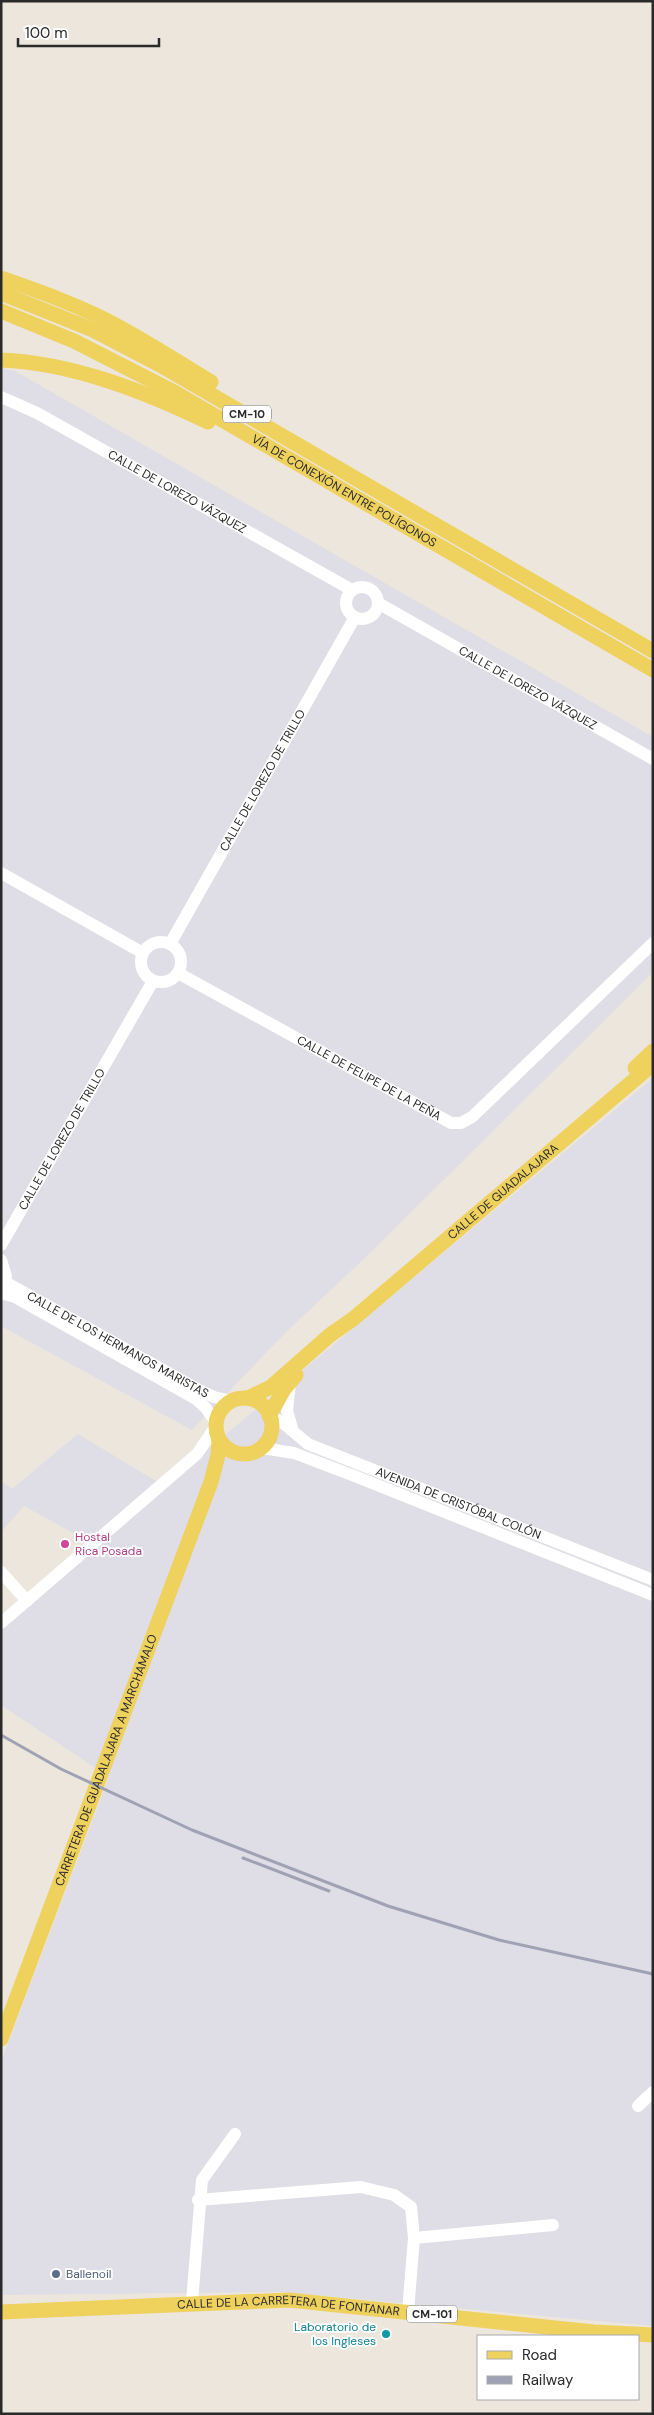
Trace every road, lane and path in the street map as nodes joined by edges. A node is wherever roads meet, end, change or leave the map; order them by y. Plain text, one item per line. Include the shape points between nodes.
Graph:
1 (1, 278) edge
2 (1, 293) edge
3 (1, 311) edge
4 (1, 360) edge
5 (1, 397) edge
6 (483, 552) junction
7 (470, 565) junction
8 (352, 590) junction
9 (378, 603) junction
10 (355, 617) junction
11 (653, 651) edge
12 (653, 670) edge
13 (653, 759) edge
14 (1, 873) edge
15 (653, 943) edge
16 (170, 944) junction
17 (143, 953) junction
18 (178, 973) junction
19 (153, 981) junction
20 (653, 1051) edge
21 (653, 1064) edge
22 (653, 1074) edge
23 (575, 1131) junction
24 (506, 1190) junction
25 (1, 1245) edge
26 (1, 1260) edge
27 (3, 1288) edge
28 (353, 1319) junction
29 (290, 1381) junction
30 (248, 1398) junction
31 (231, 1401) junction
32 (270, 1416) junction
33 (294, 1433) junction
34 (218, 1436) junction
35 (262, 1448) junction
36 (197, 1454) junction
37 (236, 1454) junction
38 (211, 1482) junction
39 (1, 1572) edge
40 (653, 1580) edge
41 (653, 1595) edge
42 (27, 1601) junction
43 (1, 1623) edge
44 (1, 2039) edge
45 (653, 2092) edge
46 (638, 2106) dead end
47 (235, 2134) dead end
48 (198, 2200) junction
49 (553, 2225) dead end
50 (414, 2238) junction
51 (1, 2302) edge
52 (192, 2302) junction
53 (102, 2306) junction
54 (408, 2311) junction
55 (1, 2312) edge
56 (653, 2335) edge

1 - 6 main road, CM-10 via 73,305 148,343 428,511
2 - 6 main road, VÍA DE CONEXIÓN ENTRE POLÍGONOS / CM-10 via 93,330 160,365
3 - 7 main road, VÍA DE CONEXIÓN ENTRE POLÍGONOS / CM-10 via 74,341 174,392
4 - 7 main road, CM-10 via 35,363 86,375 170,404 209,422 320,486
5 - 8 street, CALLE DE LOREZO VÁZQUEZ via 37,413
6 - 11 main road, VÍA DE CONEXIÓN ENTRE POLÍGONOS / CM-10
7 - 12 main road, VÍA DE CONEXIÓN ENTRE POLÍGONOS / CM-10
8 - 9 street via 360,587 369,589 376,595
8 - 10 street via 346,602 348,611
9 - 10 street via 375,612 368,617
9 - 13 street, CALLE DE LOREZO VÁZQUEZ
10 - 16 street, CALLE DE LOREZO DE TRILLO
14 - 17 street
15 - 18 street, CALLE DE FELIPE DE LA PEÑA via 472,1117 461,1123 452,1123
16 - 17 street via 150,944
16 - 18 street via 176,948 181,960
17 - 19 street via 141,968
18 - 19 street via 168,981
19 - 25 street, CALLE DE LOREZO DE TRILLO
20 - 23 main road
21 - 23 main road, CALLE DE GUADALAJARA
22 - 24 main road via 539,1169
23 - 24 main road, CALLE DE GUADALAJARA
24 - 28 main road, CALLE DE GUADALAJARA
26 - 27 street via 6,1270
27 - 31 street, CALLE DE LOS HERMANOS MARISTAS via 214,1397
27 - 34 street via 196,1400 205,1407
28 - 29 main road, CALLE DE GUADALAJARA
28 - 30 main road, CALLE DE GUADALAJARA via 270,1387
29 - 32 main road, CALLE DE GUADALAJARA
29 - 33 street via 287,1411
30 - 31 main road
30 - 32 main road via 262,1405
31 - 34 main road via 222,1408
32 - 33 street, AVENIDA DE CRISTÓBAL COLÓN
32 - 35 main road via 271,1433
33 - 40 street, AVENIDA DE CRISTÓBAL COLÓN via 308,1444
34 - 36 street
34 - 36 street
34 - 37 main road
34 - 38 main road, CARRETERA DE GUADALAJARA A MARCHAMALO via 218,1455
35 - 37 main road via 251,1454
35 - 41 street, AVENIDA DE CRISTÓBAL COLÓN via 294,1453
36 - 42 street
37 - 38 main road, CARRETERA DE GUADALAJARA A MARCHAMALO
38 - 44 main road, CARRETERA DE GUADALAJARA A MARCHAMALO
39 - 42 street
42 - 43 street
45 - 46 street
47 - 48 street via 202,2180
48 - 50 street via 361,2187 394,2195 416,2207
48 - 52 street
49 - 50 street
50 - 54 street
51 - 53 main road, CALLE DE LA CARRETERA DE FONTANAR / CM-101 via 66,2302
52 - 53 main road, CALLE DE LA CARRETERA DE FONTANAR / CM-101
52 - 54 main road, CALLE DE LA CARRETERA DE FONTANAR / CM-101 via 289,2300
53 - 55 main road, CALLE DE LA CARRETERA DE FONTANAR / CM-101
54 - 56 main road, CALLE DE LA CARRETERA DE FONTANAR / CM-101 via 586,2331

